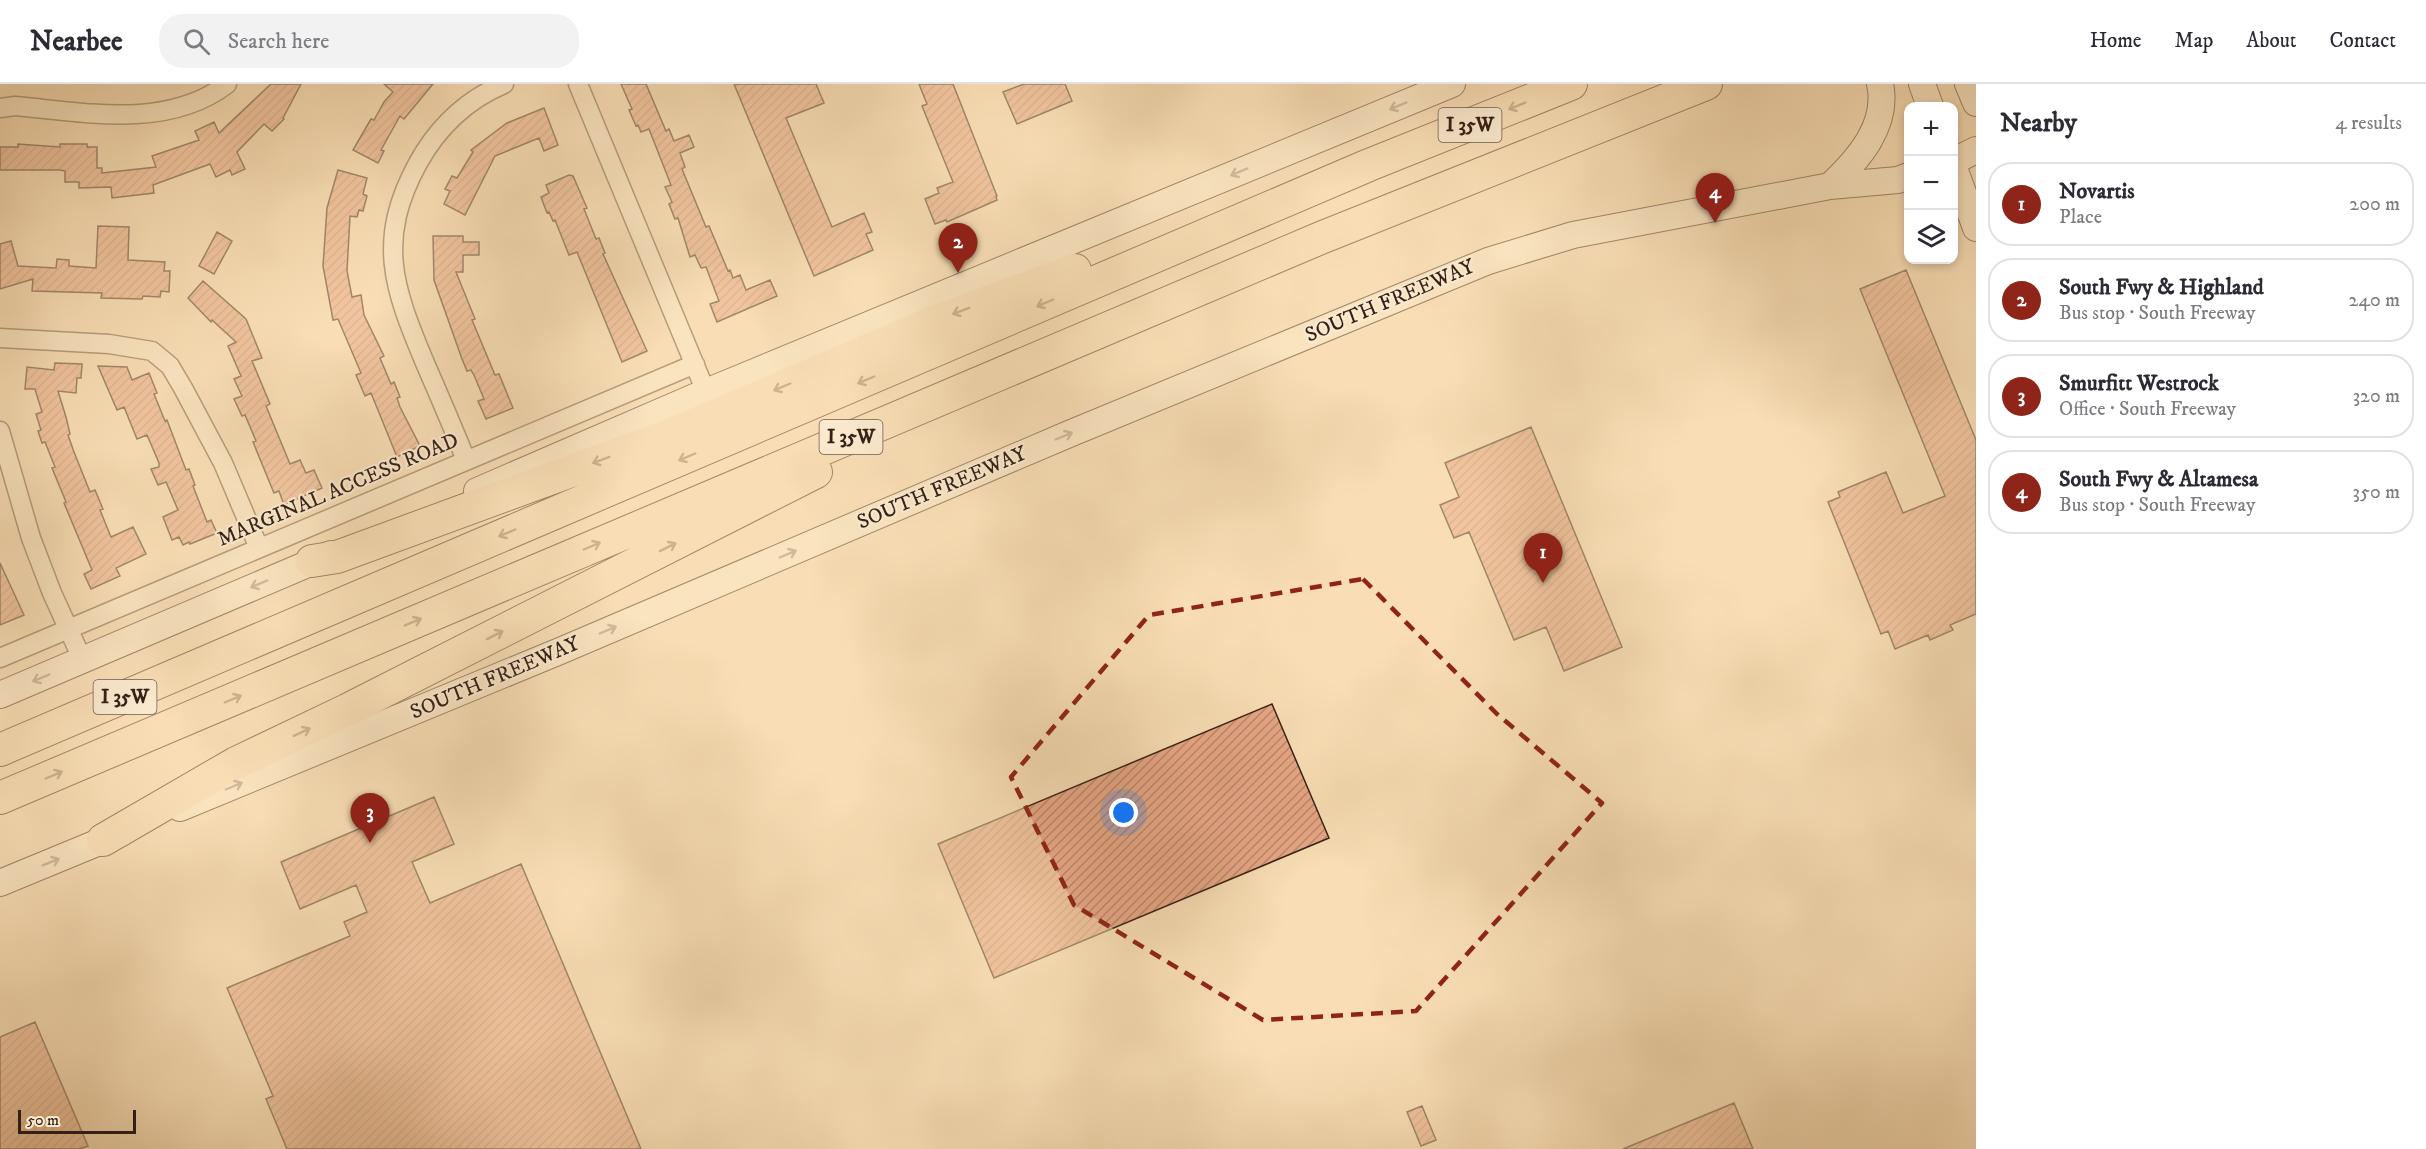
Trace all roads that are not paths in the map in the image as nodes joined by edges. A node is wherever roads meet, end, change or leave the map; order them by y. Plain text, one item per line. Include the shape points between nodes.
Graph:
1 (227, 84) edge
2 (504, 84) edge
3 (578, 84) edge
4 (1452, 84) edge
5 (1571, 84) edge
6 (1706, 84) edge
7 (1880, 84) edge
8 (1922, 84) edge
9 (1968, 84) edge
10 (1929, 102) edge
11 (1976, 103) edge
12 (0, 108) edge
13 (1976, 150) edge
14 (1958, 159) edge
15 (1370, 165) junction
16 (1904, 180) edge
17 (1958, 181) edge
18 (1830, 186) junction
19 (1958, 215) edge
20 (1976, 229) edge
21 (1118, 323) junction
22 (0, 338) edge
23 (694, 364) junction
24 (706, 392) junction
25 (0, 431) edge
26 (466, 460) junction
27 (259, 548) junction
28 (312, 561) junction
29 (69, 629) junction
30 (0, 658) edge
31 (83, 660) junction
32 (0, 695) edge
33 (0, 750) edge
34 (0, 798) edge
35 (103, 840) junction
36 (0, 883) edge

1 - 12 street via 215,93 172,110 125,115
2 - 26 street via 461,108 435,136 398,207 393,242 398,294
3 - 23 street
4 -> 24 main road
5 -> 15 highway, I 35W
6 - 21 highway, I 35W
7 - 18 main road via 1882,104 1868,144
8 - 10 main road
9 - 11 main road
13 - 14 main road
15 -> 28 highway via 1336,163 1146,244 936,321 672,434 337,557
15 -> 33 highway, I 35W
16 - 18 main road, SOUTH FREEWAY
17 - 20 main road
35 -> 18 main road, SOUTH FREEWAY via 1488,261 1573,235
19 - 20 main road
34 -> 21 highway, I 35W
35 -> 21 highway via 236,763 347,711
22 - 27 street via 109,344 153,351 170,366 183,388 223,464
23 - 24 street
23 - 26 street, MARGINAL ACCESS ROAD
24 - 28 main road
25 - 29 street via 31,538
26 - 27 street, MARGINAL ACCESS ROAD
27 - 29 street, MARGINAL ACCESS ROAD
28 -> 31 main road
29 - 30 street, MARGINAL ACCESS ROAD
29 - 31 street
31 -> 32 main road
36 -> 35 main road, SOUTH FREEWAY

